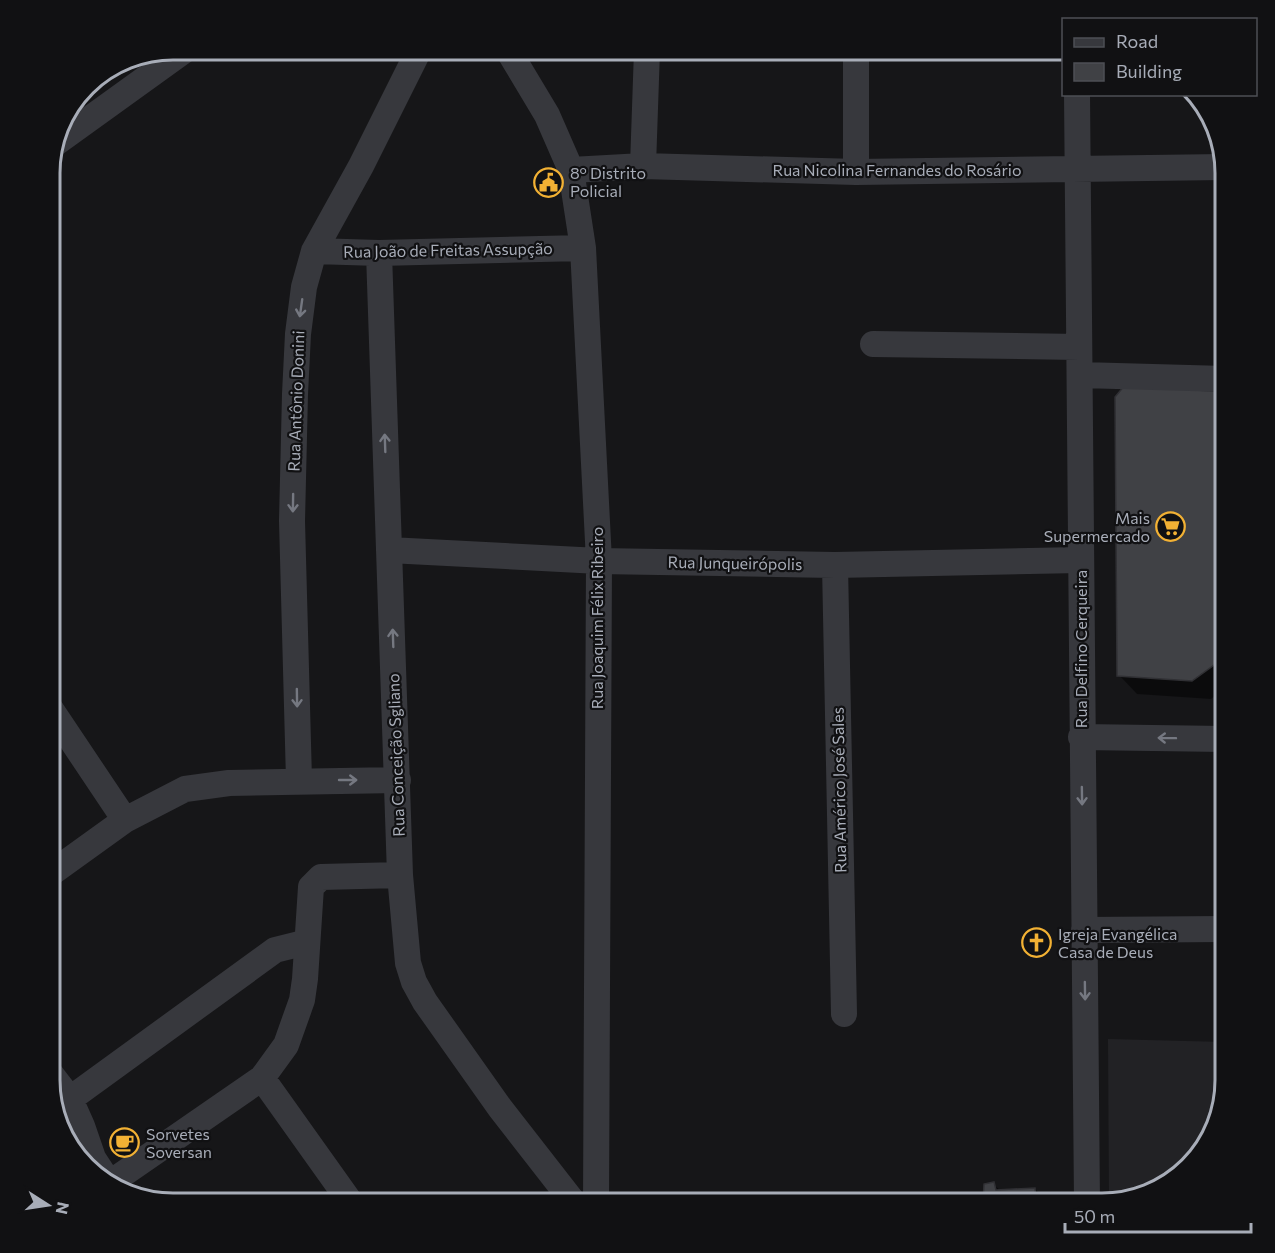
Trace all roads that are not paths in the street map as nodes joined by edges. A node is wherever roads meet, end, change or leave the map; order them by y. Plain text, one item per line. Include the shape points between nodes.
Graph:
1 (171, 60) edge
2 (414, 60) edge
3 (514, 60) edge
4 (647, 60) edge
5 (856, 60) edge
6 (139, 66) edge
7 (142, 82) junction
8 (1077, 96) edge
9 (67, 135) edge
10 (643, 166) junction
11 (1215, 166) edge
12 (1077, 169) junction
13 (571, 170) junction
14 (856, 172) junction
15 (583, 248) junction
16 (314, 251) junction
17 (378, 254) junction
18 (873, 344) dead end
19 (1079, 347) junction
20 (1081, 375) junction
21 (1215, 379) edge
22 (389, 550) junction
23 (1080, 560) junction
24 (599, 561) junction
25 (835, 565) junction
26 (60, 723) edge
27 (1081, 737) junction
28 (1215, 739) edge
29 (299, 780) junction
30 (398, 780) junction
31 (125, 820) junction
32 (60, 867) edge
33 (400, 875) junction
34 (1215, 929) edge
35 (1084, 930) junction
36 (307, 942) junction
37 (844, 1014) dead end
38 (262, 1078) junction
39 (60, 1087) edge
40 (70, 1099) junction
41 (89, 1155) edge
42 (93, 1158) junction
43 (95, 1161) edge
44 (116, 1177) edge
45 (344, 1193) edge
46 (566, 1193) edge
47 (596, 1193) edge
48 (1087, 1193) edge

1 - 7 street
2 - 16 street, Rua Antônio Donini
3 - 13 street, Rua Joaquim Félix Ribeiro via 547,115
4 - 10 street
5 - 14 street
6 - 7 street
7 - 9 street
8 - 12 street, Rua Delfino Cerqueira
10 - 13 street, Rua Nicolina Fernandes do Rosário
10 - 14 street, Rua Nicolina Fernandes do Rosário
11 - 12 street, Rua Nicolina Fernandes do Rosário
12 - 14 street, Rua Nicolina Fernandes do Rosário
12 - 19 street, Rua Delfino Cerqueira
13 - 15 street, Rua Joaquim Félix Ribeiro
15 - 17 street, Rua João de Freitas Assupção
15 - 24 street, Rua Joaquim Félix Ribeiro
16 - 17 street, Rua João de Freitas Assupção
16 -> 29 street, Rua Antônio Donini via 304,287 295,394 292,521
22 -> 17 street, Rua Conceição Sgliano
18 - 19 street
19 - 20 street, Rua Delfino Cerqueira
20 - 21 street
20 - 23 street, Rua Delfino Cerqueira
22 - 24 street, Rua Junqueirópolis
30 -> 22 street, Rua Conceição Sgliano
23 - 25 street, Rua Junqueirópolis
23 - 27 street, Rua Delfino Cerqueira
24 - 25 street, Rua Junqueirópolis
24 - 47 street, Rua Joaquim Félix Ribeiro
25 - 37 street, Rua Américo José Sales
26 - 31 street
28 -> 27 street
27 -> 35 street, Rua Delfino Cerqueira
29 -> 30 street
29 - 31 street via 185,789
30 - 33 street, Rua Conceição Sgliano
31 - 32 street
33 - 36 street via 321,877 314,882 309,896
33 - 46 street, Rua Conceição Sgliano via 408,963 414,982 500,1108
34 - 35 street
35 -> 48 street, Rua Delfino Cerqueira
36 - 38 street via 305,979 295,1022 286,1045
36 - 40 street via 275,950
38 - 44 street
38 - 45 street
39 - 40 street
40 - 42 street
41 - 42 street
42 - 43 street

